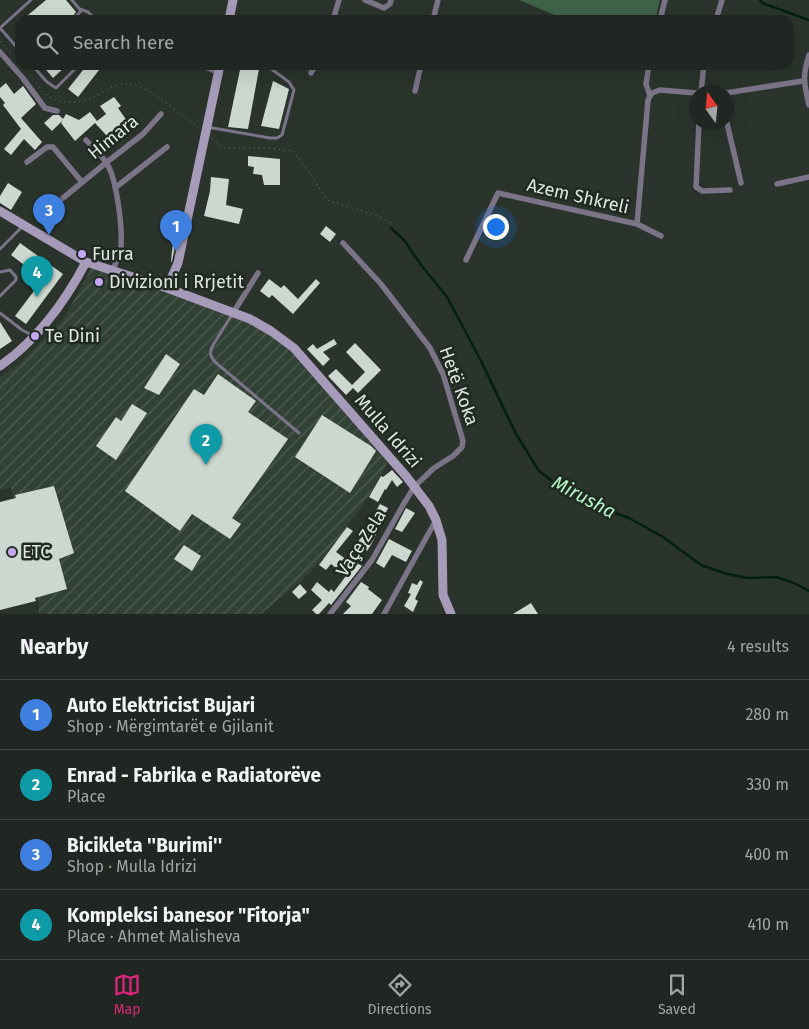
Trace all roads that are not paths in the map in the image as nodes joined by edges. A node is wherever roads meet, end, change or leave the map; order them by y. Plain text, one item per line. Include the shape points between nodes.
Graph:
1 (31, 0) edge
2 (72, 0) edge
3 (233, 0) edge
4 (339, 0) edge
5 (365, 0) edge
6 (391, 0) edge
7 (438, 0) edge
8 (665, 0) edge
9 (722, 0) edge
10 (80, 9) junction
11 (78, 15) edge
12 (91, 15) edge
13 (230, 15) edge
14 (334, 15) edge
15 (434, 15) edge
16 (661, 15) edge
17 (718, 15) edge
18 (0, 28) edge
19 (15, 45) edge
20 (0, 52) edge
21 (809, 55) edge
22 (15, 69) edge
23 (16, 70) edge
24 (36, 70) edge
25 (74, 70) edge
26 (219, 70) edge
27 (273, 70) edge
28 (312, 70) edge
29 (420, 70) edge
30 (648, 70) edge
31 (703, 70) edge
32 (311, 73) dead end
33 (803, 81) junction
34 (702, 85) edge
35 (414, 90) dead end
36 (689, 93) edge
37 (734, 93) edge
38 (650, 96) junction
39 (809, 105) edge
40 (57, 111) dead end
41 (161, 114) dead end
42 (206, 130) junction
43 (699, 130) edge
44 (728, 130) edge
45 (86, 140) dead end
46 (167, 147) dead end
47 (27, 162) dead end
48 (106, 162) junction
49 (809, 177) edge
50 (82, 182) junction
51 (741, 183) dead end
52 (777, 184) dead end
53 (115, 188) junction
54 (730, 190) dead end
55 (63, 198) dead end
56 (0, 211) edge
57 (637, 224) junction
58 (24, 225) junction
59 (661, 236) dead end
60 (344, 243) dead end
61 (0, 249) edge
62 (466, 260) dead end
63 (86, 262) junction
64 (112, 271) junction
65 (0, 272) edge
66 (258, 273) dead end
67 (167, 288) junction
68 (0, 296) edge
69 (0, 313) edge
70 (233, 313) junction
71 (35, 336) junction
72 (0, 366) edge
73 (299, 433) dead end
74 (414, 487) junction
75 (436, 520) junction
76 (330, 614) edge
77 (384, 614) edge
78 (451, 614) edge

1 - 18 lane
2 - 10 lane
3 - 13 street
4 - 14 street
5 - 6 street via 384,8
7 - 15 street
8 - 16 street
9 - 17 street
10 - 11 lane
10 - 12 lane
18 - 19 lane
20 - 22 street
21 - 33 street
23 - 40 street via 44,108
24 - 25 lane via 56,88
26 - 42 street
27 - 42 lane via 294,90 282,135 270,138
28 - 32 street
29 - 35 street
30 - 38 street, Azem Shkreli via 646,84
31 - 34 street
33 - 37 street
33 - 39 street
36 - 38 street via 660,90
38 - 57 street, Azem Shkreli
41 - 48 street, Himara via 143,134
42 - 67 street via 178,263
43 - 54 street via 696,186 702,191
44 - 51 street
45 - 48 street
46 - 53 street
47 - 50 street, Himara via 47,147 53,147
48 - 50 street, Himara
48 - 53 street
49 - 52 street
50 - 55 street, Himara
53 - 64 street via 121,243
56 - 58 street, Mulla Idrizi
57 - 59 street
57 - 62 street, Azem Shkreli via 498,193
58 - 61 lane
58 - 63 street, Mulla Idrizi
60 - 74 street, Hetë Koka via 381,284 430,348 443,374 461,431 462,447
63 - 64 street, Mulla Idrizi
63 - 71 street
64 - 67 street, Mulla Idrizi
65 - 68 lane via 10,270 16,277
66 - 70 street
67 - 70 street, Mulla Idrizi
69 - 71 lane
70 - 73 lane via 213,345 212,357
70 - 74 street, Mulla Idrizi via 271,331 294,348
71 - 72 street
74 - 75 street, Mulla Idrizi
74 - 76 street, Vaçe Zela via 372,560
75 - 77 street
75 - 78 street, Mulla Idrizi via 442,540 443,595

